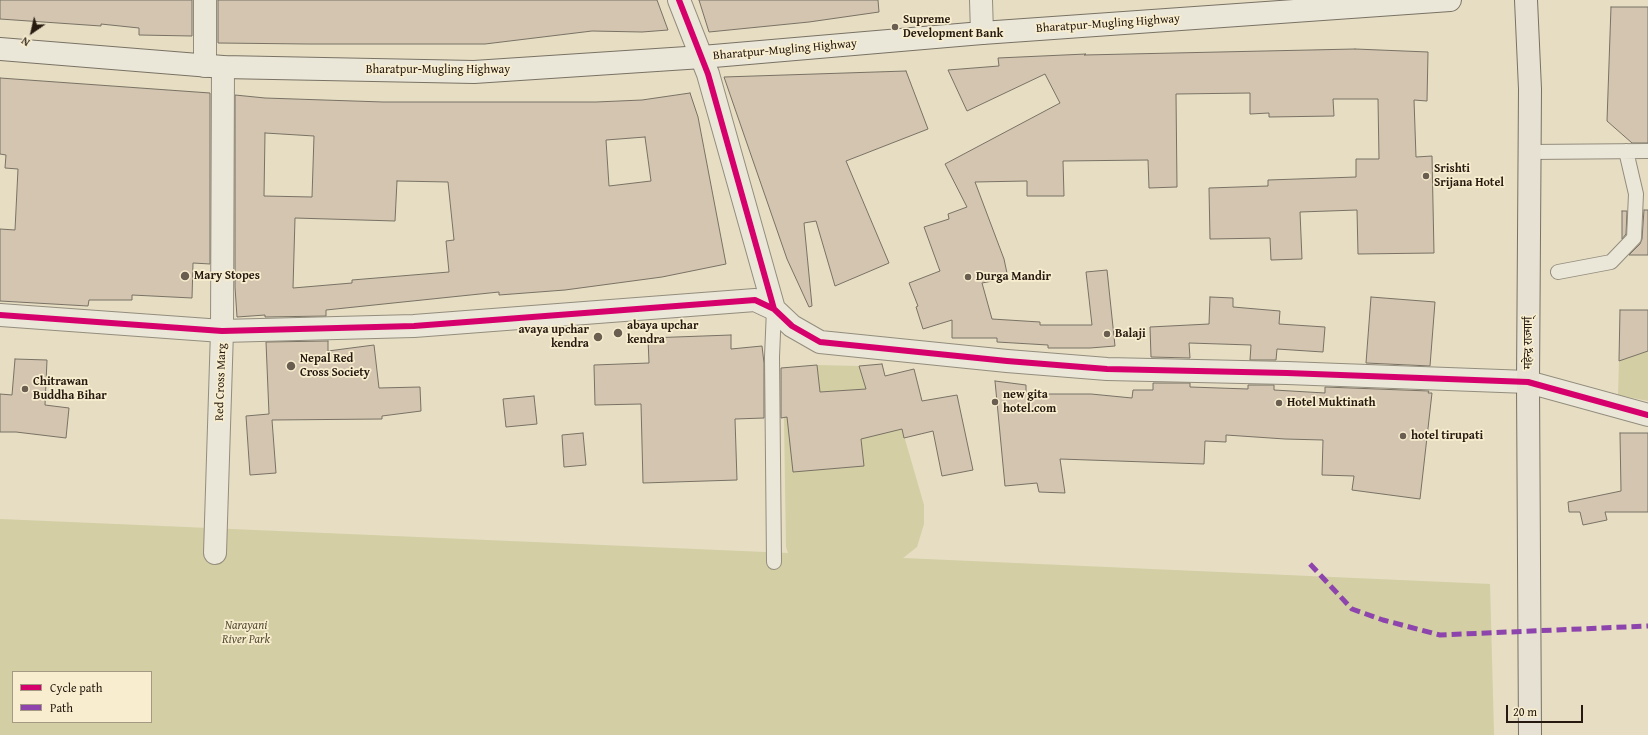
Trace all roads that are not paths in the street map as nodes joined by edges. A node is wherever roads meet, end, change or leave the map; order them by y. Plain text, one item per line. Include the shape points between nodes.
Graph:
1 (205, 0) edge
2 (679, 0) edge
3 (980, 0) edge
4 (1450, 0) edge
5 (1526, 0) edge
6 (1256, 7) edge
7 (982, 33) junction
8 (0, 49) edge
9 (702, 57) junction
10 (214, 67) junction
11 (1626, 151) junction
12 (1648, 151) edge
13 (1530, 152) junction
14 (1558, 272) dead end
15 (774, 309) junction
16 (0, 315) edge
17 (222, 331) junction
18 (1528, 382) junction
19 (1648, 415) edge
20 (215, 553) dead end
21 (774, 562) dead end
22 (1530, 735) edge

1 - 10 street, Red Cross Marg
2 - 9 street
3 - 7 street
4 - 6 street, Bharatpur-Mugling Highway
5 - 13 highway, महेन्द्र राज्मार्ग्
6 - 7 street, Bharatpur-Mugling Highway
7 - 9 street, Bharatpur-Mugling Highway
8 - 10 street, Bharatpur-Mugling Highway
9 - 10 street, Bharatpur-Mugling Highway via 474,72
9 - 15 street
10 - 17 street, Red Cross Marg
11 - 12 lane
11 - 13 lane
11 - 14 lane via 1636,194 1634,238 1611,262
13 - 18 highway, महेन्द्र राज्मार्ग्
15 - 17 street via 755,300 414,326
15 - 18 street via 792,326 820,342 991,359 1107,369
15 - 21 lane
16 - 17 street
17 - 20 street, Red Cross Marg
18 - 19 street
18 - 22 highway, महेन्द्र राज्मार्ग्

